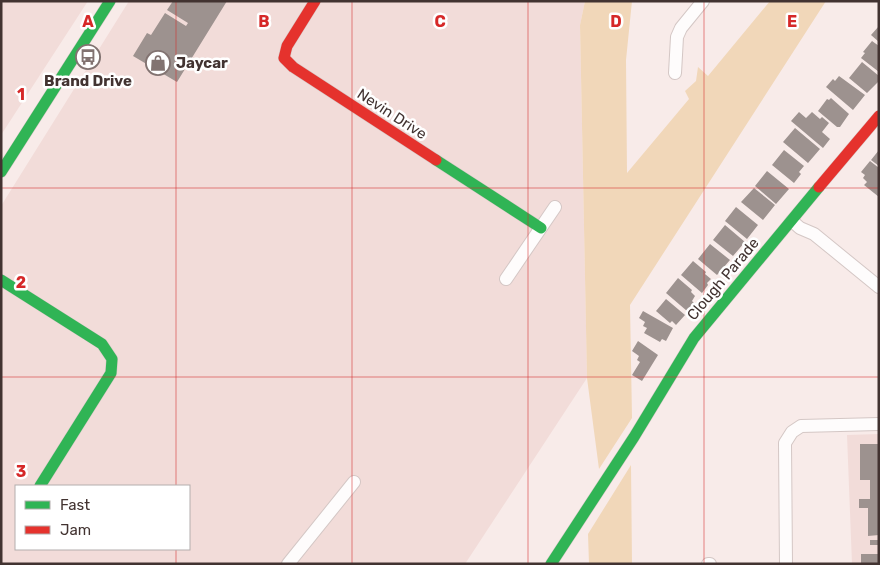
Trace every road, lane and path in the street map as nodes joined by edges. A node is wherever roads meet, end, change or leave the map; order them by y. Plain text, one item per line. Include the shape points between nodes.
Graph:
1 (110, 1) edge
2 (314, 1) edge
3 (703, 1) edge
4 (675, 73) dead end
5 (879, 116) edge
6 (1, 172) edge
7 (555, 207) dead end
8 (794, 218) junction
9 (541, 228) junction
10 (506, 279) dead end
11 (1, 280) edge
12 (879, 287) edge
13 (879, 424) edge
14 (354, 482) dead end
15 (41, 485) edge
16 (288, 564) edge
17 (551, 564) edge
18 (786, 564) edge

1 - 6 street
2 - 9 street, Nevin Drive via 284,58 293,67
3 - 4 street via 677,37
5 - 8 street, Clough Parade
7 - 9 street
8 - 12 street via 800,228 814,234
8 - 17 street, Clough Parade via 694,338
9 - 10 street
11 - 15 street via 102,344 112,359 111,373
13 - 18 street via 801,426 792,432 785,443
14 - 16 street

